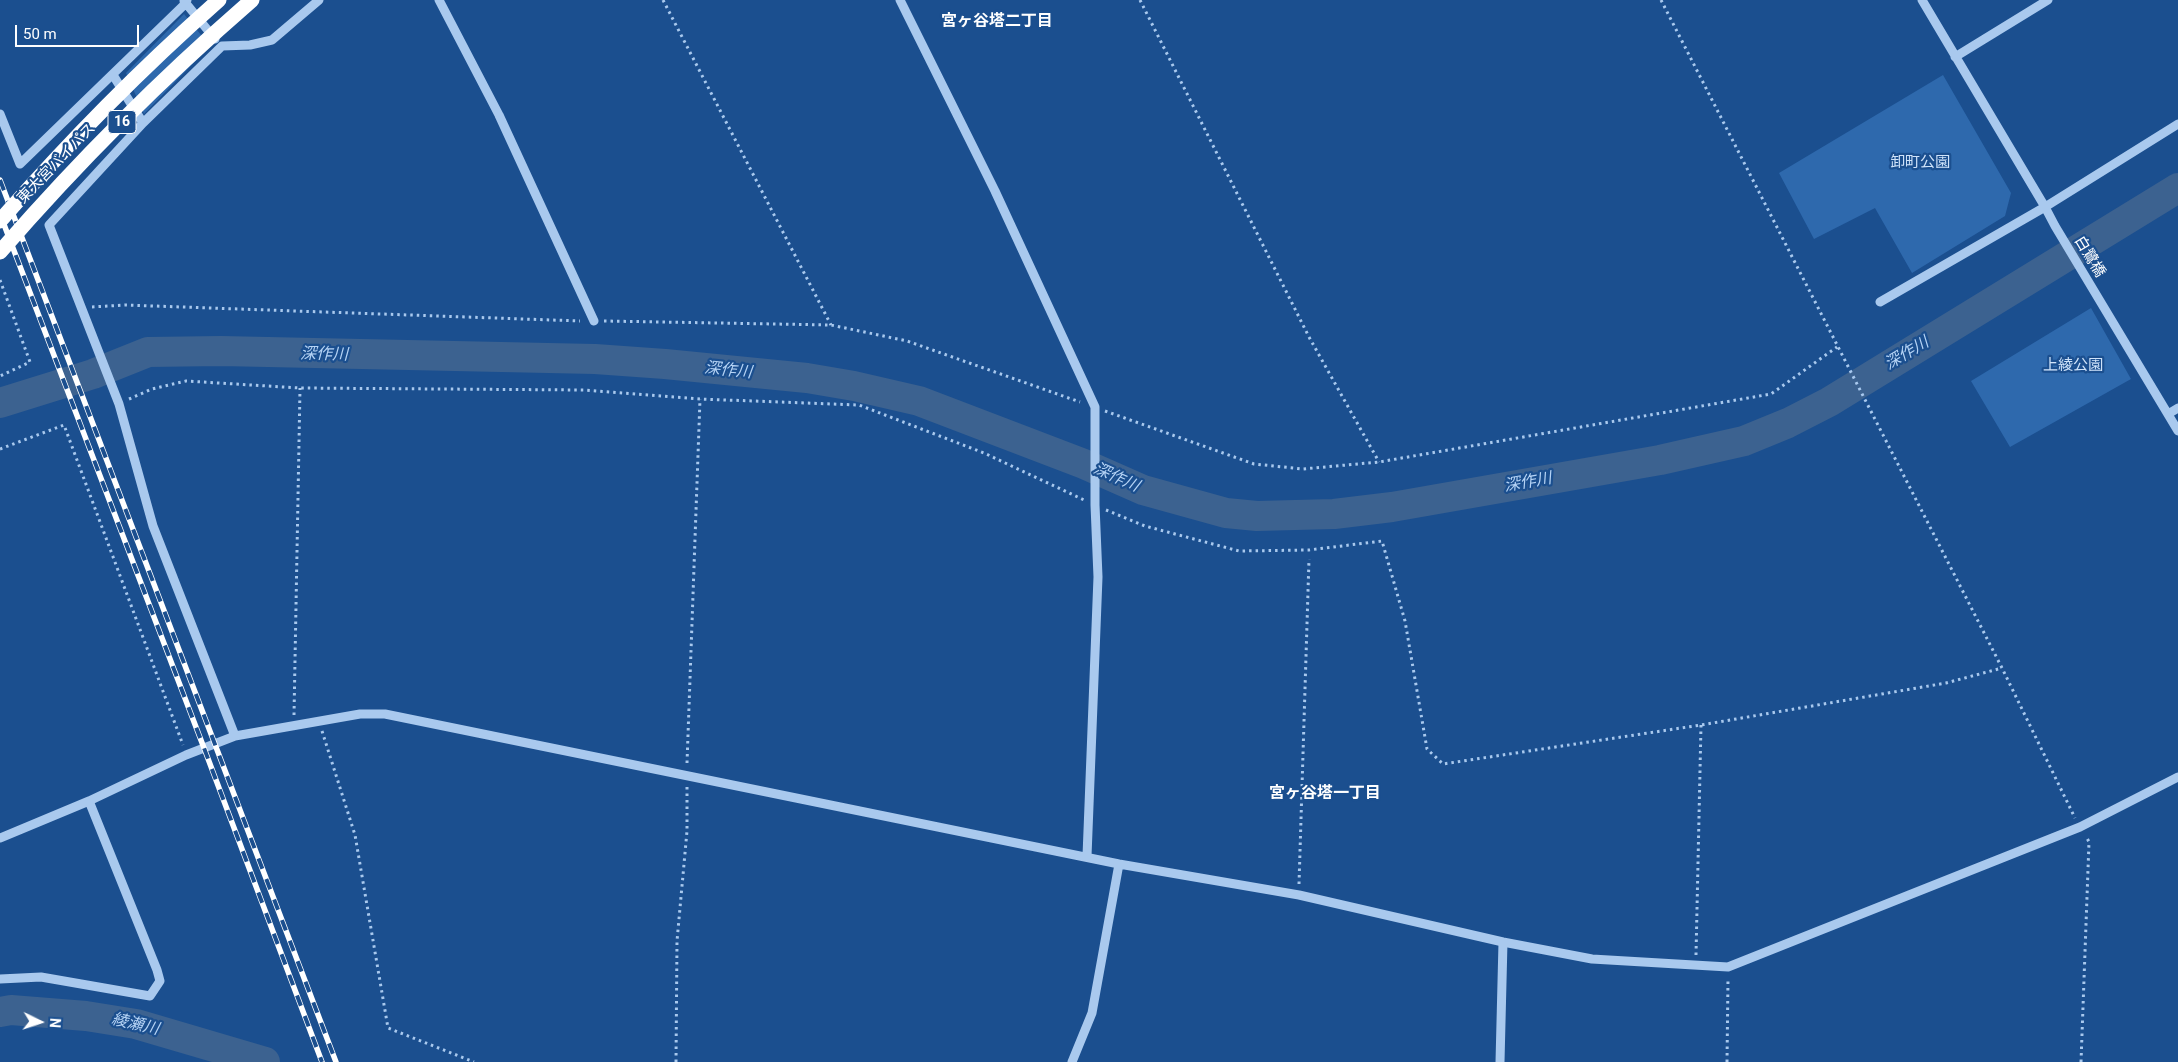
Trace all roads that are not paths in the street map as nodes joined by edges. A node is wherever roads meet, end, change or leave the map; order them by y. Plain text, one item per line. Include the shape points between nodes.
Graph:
1 (219, 0) edge
2 (252, 0) edge
3 (319, 0) edge
4 (440, 0) edge
5 (900, 0) edge
6 (1922, 0) edge
7 (2048, 0) edge
8 (185, 1) edge
9 (222, 46) junction
10 (1955, 57) junction
11 (113, 74) junction
12 (0, 114) edge
13 (143, 123) junction
14 (2178, 124) edge
15 (2045, 207) junction
16 (0, 220) edge
17 (0, 252) edge
18 (1880, 302) dead end
19 (594, 321) road end
20 (2178, 408) edge
21 (2168, 414) junction
22 (2178, 431) edge
23 (235, 736) junction
24 (2178, 778) edge
25 (89, 801) junction
26 (0, 838) edge
27 (1087, 856) junction
28 (1119, 864) junction
29 (1503, 942) junction
30 (0, 979) edge
31 (1072, 1062) edge
32 (1500, 1062) edge

1 - 16 highway, 東大宮バイパス / 16, bridge via 85,130
2 - 17 highway, 東大宮バイパス / 16, bridge via 194,51 106,138
3 - 9 street via 272,40
4 - 19 street via 499,115
5 - 27 street via 996,191 1095,407 1098,578
6 - 10 street, 白鷺橋
7 - 10 street
8 - 9 street
8 - 11 street
9 - 13 street
10 - 15 street, 白鷺橋
11 - 12 street via 20,164
11 - 13 street
13 - 23 street via 49,225 119,404 153,526
14 - 15 street
15 - 18 street
15 - 21 street, 白鷺橋
20 - 21 street
21 - 22 street, 白鷺橋
23 - 25 street via 186,755
23 - 27 street via 360,714 385,714
24 - 29 street via 2080,827 1728,967 1592,959
25 - 26 street
25 - 30 street via 160,981 150,996 42,977
27 - 28 street
28 - 29 street via 1299,895
28 - 31 street via 1092,1013
29 - 32 street

